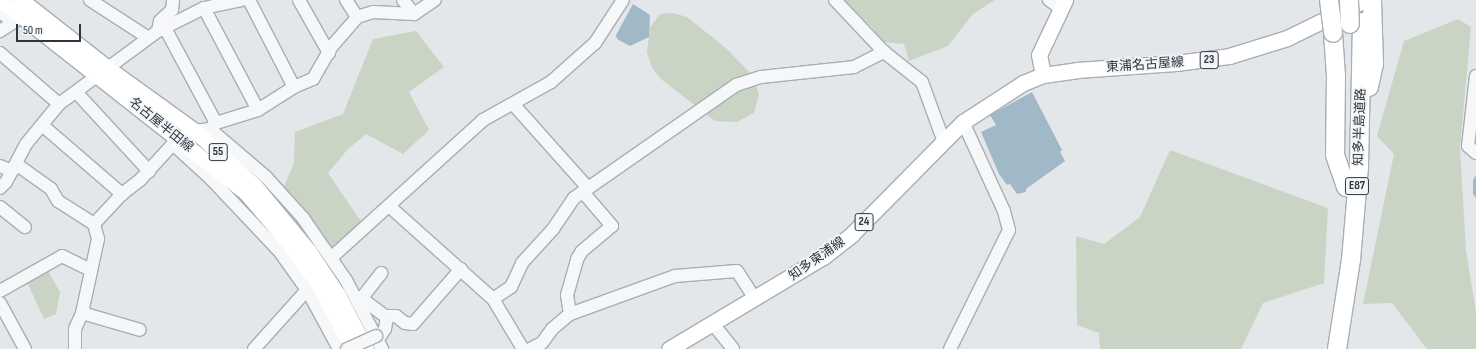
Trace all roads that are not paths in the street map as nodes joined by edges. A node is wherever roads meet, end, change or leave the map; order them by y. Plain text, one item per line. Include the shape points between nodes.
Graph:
1 (1, 0) edge
2 (21, 0) edge
3 (90, 0) edge
4 (173, 0) edge
5 (241, 0) edge
6 (249, 0) edge
7 (299, 0) edge
8 (346, 0) edge
9 (403, 0) edge
10 (435, 0) edge
11 (623, 0) edge
12 (835, 0) edge
13 (1329, 0) edge
14 (1349, 0) edge
15 (1361, 0) edge
16 (1365, 0) edge
17 (1372, 0) edge
18 (1058, 3) edge
19 (204, 8) junction
20 (0, 12) edge
21 (414, 14) junction
22 (357, 17) junction
23 (1361, 23) junction
24 (162, 29) junction
25 (0, 31) edge
26 (147, 37) junction
27 (884, 52) junction
28 (0, 53) edge
29 (329, 53) junction
30 (104, 72) junction
31 (1043, 75) junction
32 (1476, 76) edge
33 (294, 87) junction
34 (76, 92) junction
35 (59, 104) junction
36 (513, 104) junction
37 (258, 110) junction
38 (963, 122) junction
39 (42, 125) junction
40 (213, 126) junction
41 (195, 131) junction
42 (176, 141) junction
43 (944, 142) junction
44 (1476, 153) edge
45 (0, 166) edge
46 (14, 167) junction
47 (149, 171) junction
48 (1346, 187) junction
49 (0, 188) edge
50 (585, 190) junction
51 (122, 194) junction
52 (389, 206) junction
53 (0, 207) edge
54 (94, 224) junction
55 (25, 227) dead end
56 (332, 256) junction
57 (461, 269) junction
58 (91, 270) junction
59 (381, 274) dead end
60 (307, 290) junction
61 (0, 291) edge
62 (493, 299) junction
63 (755, 299) junction
64 (359, 300) junction
65 (0, 303) edge
66 (82, 313) junction
67 (570, 314) junction
68 (386, 317) junction
69 (713, 324) junction
70 (140, 330) dead end
71 (378, 341) edge
72 (524, 348) edge
73 (25, 349) edge
74 (75, 349) edge
75 (254, 349) edge
76 (340, 349) edge
77 (346, 349) edge
78 (353, 349) edge
79 (366, 349) edge
80 (669, 349) edge
81 (733, 349) edge
82 (950, 349) edge
83 (1325, 349) edge
84 (1337, 349) edge

1 - 30 main road, 名古屋半田線 / 55
2 - 30 main road, 名古屋半田線 / 55
3 - 26 street
4 - 24 street via 172,10 160,21
5 - 19 street
6 - 33 street
7 - 29 street
8 - 22 street
9 - 21 street
10 - 21 street
11 - 36 street via 595,43 551,82
12 - 27 street
13 - 48 highway, bridge via 1336,76 1335,155
14 - 23 highway, 知多半島道路 / E87, bridge
15 - 23 highway, 知多半島道路 / E87
16 - 31 main road, 東浦名古屋線 / 23 via 1286,38 1230,56
17 - 23 highway
18 - 31 main road via 1038,55
19 - 24 street
19 - 37 street
20 - 25 street via 14,22
21 - 22 street via 373,12
22 - 29 street via 348,24
23 - 48 highway, 知多半島道路 / E87 via 1349,124
23 - 84 highway, 知多半島道路 / E87 via 1361,123 1351,260
24 - 26 street
24 - 40 street
26 - 30 street
27 - 43 street via 922,82
27 - 50 street via 854,67 762,77 736,85
28 - 35 street
29 - 33 street via 313,79
30 - 34 street
30 - 41 main road, 名古屋半田線 / 55
30 - 42 main road, 名古屋半田線 / 55
31 - 38 main road, 知多東浦線 / 24 via 1004,94
32 - 44 street via 1468,146
33 - 37 street
34 - 35 street
34 - 47 street
35 - 39 street
36 - 50 street
36 - 52 street via 483,120
37 - 40 street
38 - 43 main road, 知多東浦線 / 24
38 - 82 street via 1004,211 1009,230
39 - 46 street via 26,144
39 - 51 street
40 - 41 street
40 - 56 street via 284,196
41 - 42 street
41 - 79 main road, 名古屋半田線 / 55 via 255,186 308,250 338,295
42 - 47 street
42 - 60 street via 280,252
42 - 78 main road, 名古屋半田線 / 55 via 246,193 287,241 317,282
43 - 63 main road, 知多東浦線 / 24 via 852,234 799,273
45 - 46 street
46 - 49 street
46 - 54 street via 51,189 58,201
47 - 51 street
48 - 83 highway, 知多半島道路 / E87 via 1339,257
50 - 62 street via 571,203 553,229 522,263 511,287
50 - 67 street via 612,226 582,251 578,259 567,295
51 - 54 street
52 - 56 street
52 - 57 street
53 - 55 street
54 - 58 street via 98,239
56 - 64 street
57 - 62 street
57 - 68 street via 413,324 405,323 396,316
58 - 61 street via 62,256
58 - 66 street
59 - 64 street
60 - 75 street
60 - 76 street
62 - 72 street
63 - 67 street via 737,271 688,274 660,281
63 - 69 main road, 知多東浦線 / 24
64 - 68 street
64 - 71 street
65 - 73 street
66 - 70 street
66 - 74 street via 75,329
67 - 72 street via 552,329 542,343
68 - 71 street via 385,330
69 - 80 main road, 知多東浦線 / 24
69 - 81 street
71 - 77 street, bridge

